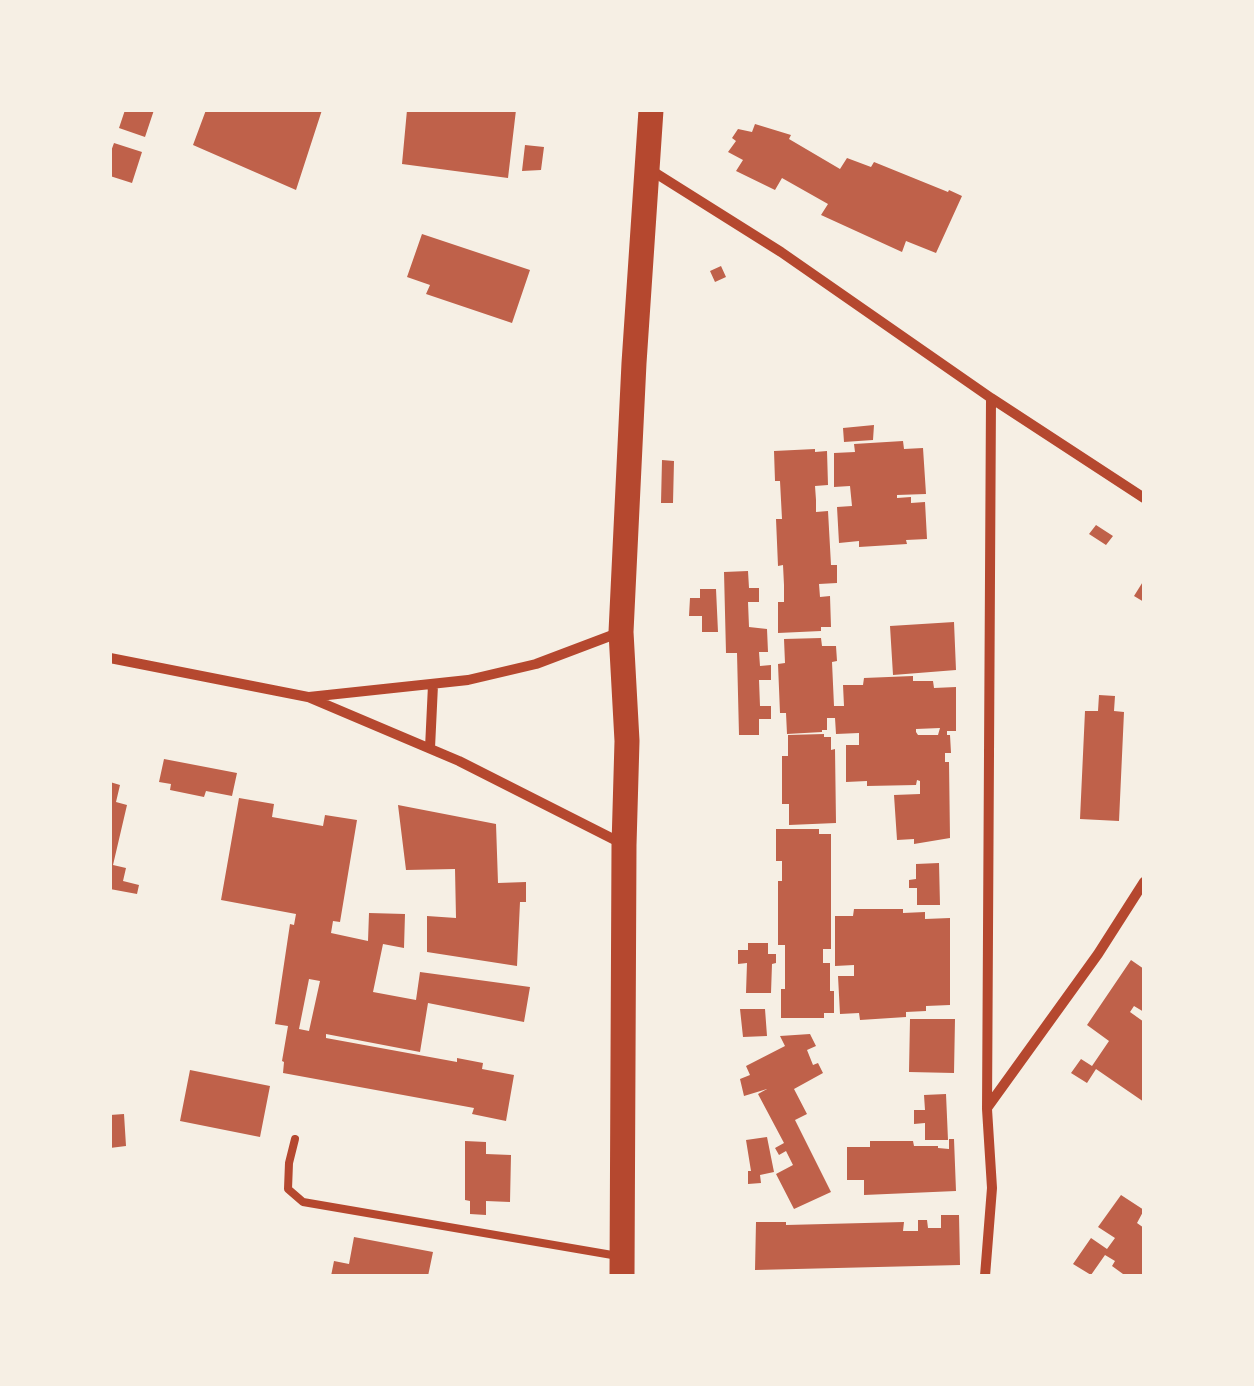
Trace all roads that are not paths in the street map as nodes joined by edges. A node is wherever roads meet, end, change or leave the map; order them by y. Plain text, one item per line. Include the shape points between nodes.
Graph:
1 (651, 110) edge
2 (647, 168) junction
3 (991, 398) junction
4 (1144, 498) edge
5 (621, 632) junction
6 (110, 658) edge
7 (433, 685) junction
8 (308, 697) junction
9 (430, 748) junction
10 (624, 845) junction
11 (1144, 882) edge
12 (987, 1108) junction
13 (295, 1138) dead end
14 (622, 1266) edge
15 (984, 1276) edge

1 - 2 main road
2 - 3 street via 782,252
2 - 5 main road
3 - 4 street
3 - 12 street
5 - 7 street via 536,664
5 - 10 main road
6 - 8 street
7 - 8 street
7 - 9 street
8 - 9 street
9 - 10 street
10 - 14 main road
11 - 12 street
12 - 15 street via 992,1188
13 - 14 lane via 288,1189 303,1202

